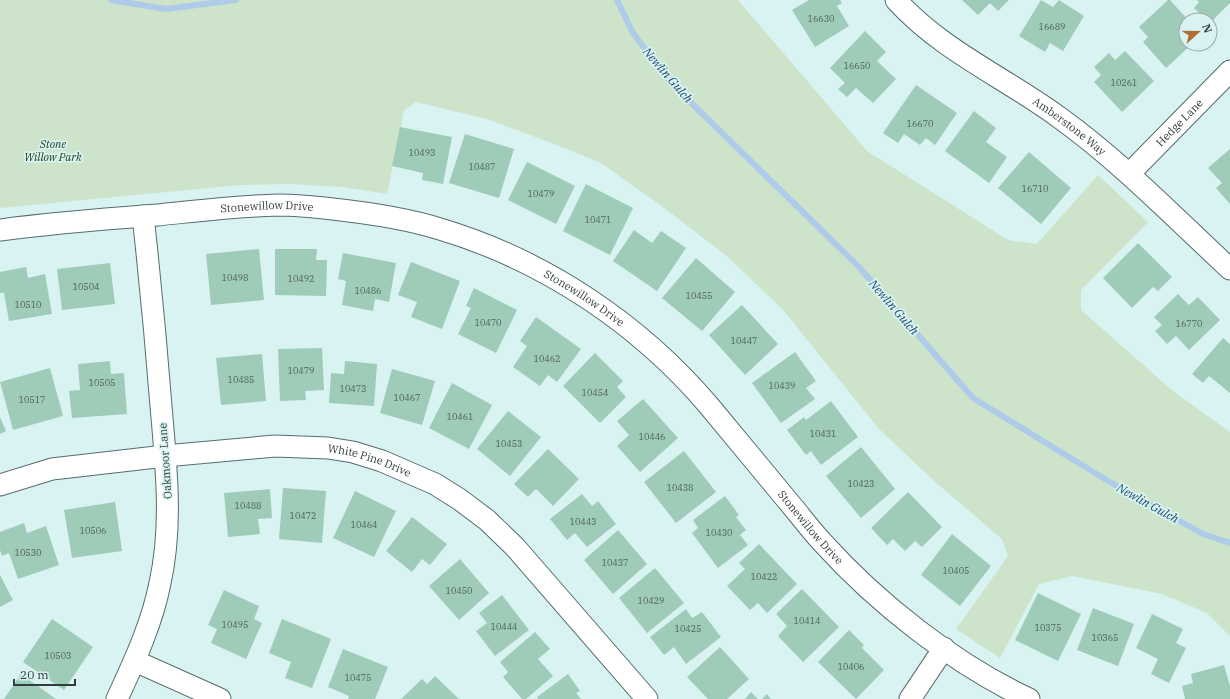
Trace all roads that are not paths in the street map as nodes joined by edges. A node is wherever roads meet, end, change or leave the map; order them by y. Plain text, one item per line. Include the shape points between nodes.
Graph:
1 (896, 0) edge
2 (1230, 71) edge
3 (1129, 174) junction
4 (143, 216) junction
5 (0, 230) edge
6 (1230, 269) edge
7 (165, 456) junction
8 (0, 485) edge
9 (944, 648) junction
10 (135, 661) junction
11 (117, 699) edge
12 (220, 699) edge
13 (647, 699) edge
14 (910, 699) edge
15 (1029, 699) edge

1 - 3 street, Amberstone Way via 937,38 1052,112
2 - 3 street, Hedge Lane
3 - 6 street, Amberstone Way
4 - 5 street, Stonewillow Drive
4 - 7 street, Oakmoor Lane
4 - 9 street, Stonewillow Drive via 279,205 385,215 440,228 501,251 542,271 594,302 664,359 708,405 833,555 880,600
7 - 8 street, White Pine Drive via 52,469
7 - 10 street, Oakmoor Lane via 168,519 161,576 153,611
7 - 13 street, White Pine Drive via 275,446 328,448 382,461 435,484 487,520 515,547
9 - 14 street
9 - 15 street, Stonewillow Drive via 988,677
10 - 11 street, Oakmoor Lane
10 - 12 street

